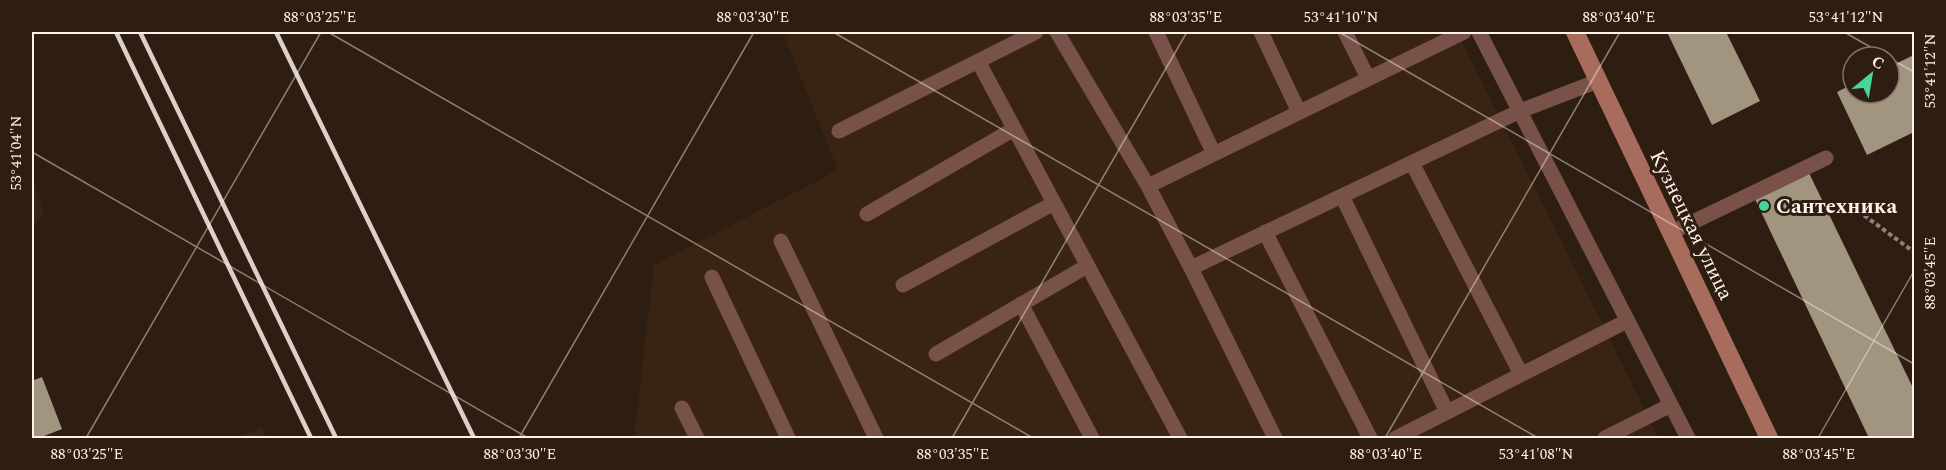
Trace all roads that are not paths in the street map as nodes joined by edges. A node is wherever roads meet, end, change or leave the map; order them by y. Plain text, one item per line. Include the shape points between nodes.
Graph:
1 (1036, 32) edge
2 (1057, 32) edge
3 (1156, 32) edge
4 (1261, 32) edge
5 (1345, 32) edge
6 (1464, 32) edge
7 (1479, 32) edge
8 (1575, 32) edge
9 (978, 61) junction
10 (1368, 78) junction
11 (1598, 81) junction
12 (1520, 111) junction
13 (1299, 112) junction
14 (1014, 129) junction
15 (839, 131) dead end
16 (1214, 154) junction
17 (1826, 158) dead end
18 (1412, 162) junction
19 (1148, 186) junction
20 (1342, 196) junction
21 (1054, 203) junction
22 (867, 214) dead end
23 (1265, 232) junction
24 (1670, 233) junction
25 (782, 241) dead end
26 (1088, 266) junction
27 (1191, 268) junction
28 (712, 277) dead end
29 (903, 285) dead end
30 (1021, 304) junction
31 (1627, 321) junction
32 (936, 354) dead end
33 (1521, 375) junction
34 (1671, 405) junction
35 (682, 408) dead end
36 (1447, 412) junction
37 (697, 438) edge
38 (788, 438) edge
39 (876, 438) edge
40 (1092, 438) edge
41 (1180, 438) edge
42 (1275, 438) edge
43 (1370, 438) edge
44 (1396, 438) edge
45 (1605, 438) edge
46 (1688, 438) edge
47 (1769, 438) edge

1 - 9 lane
2 - 19 lane
3 - 16 lane
4 - 13 lane
5 - 10 lane
6 - 10 lane
7 - 12 lane
8 - 11 main road, Кузнецкая улица
9 - 14 lane
9 - 15 lane
10 - 13 lane
11 - 12 lane
11 - 24 main road, Кузнецкая улица
12 - 18 lane
12 - 31 lane
13 - 16 lane
14 - 21 lane
14 - 22 lane
16 - 19 lane
17 - 24 lane
18 - 20 lane
18 - 33 lane
19 - 27 lane
20 - 23 lane
20 - 36 lane
21 - 26 lane
21 - 29 lane
23 - 27 lane
23 - 43 lane
24 - 47 main road, Кузнецкая улица
25 - 39 lane
26 - 30 lane
26 - 41 lane
27 - 42 lane
28 - 38 lane
30 - 32 lane
30 - 40 lane
31 - 33 lane
31 - 34 lane
33 - 36 lane
34 - 45 lane
34 - 46 lane
35 - 37 lane
36 - 44 lane

